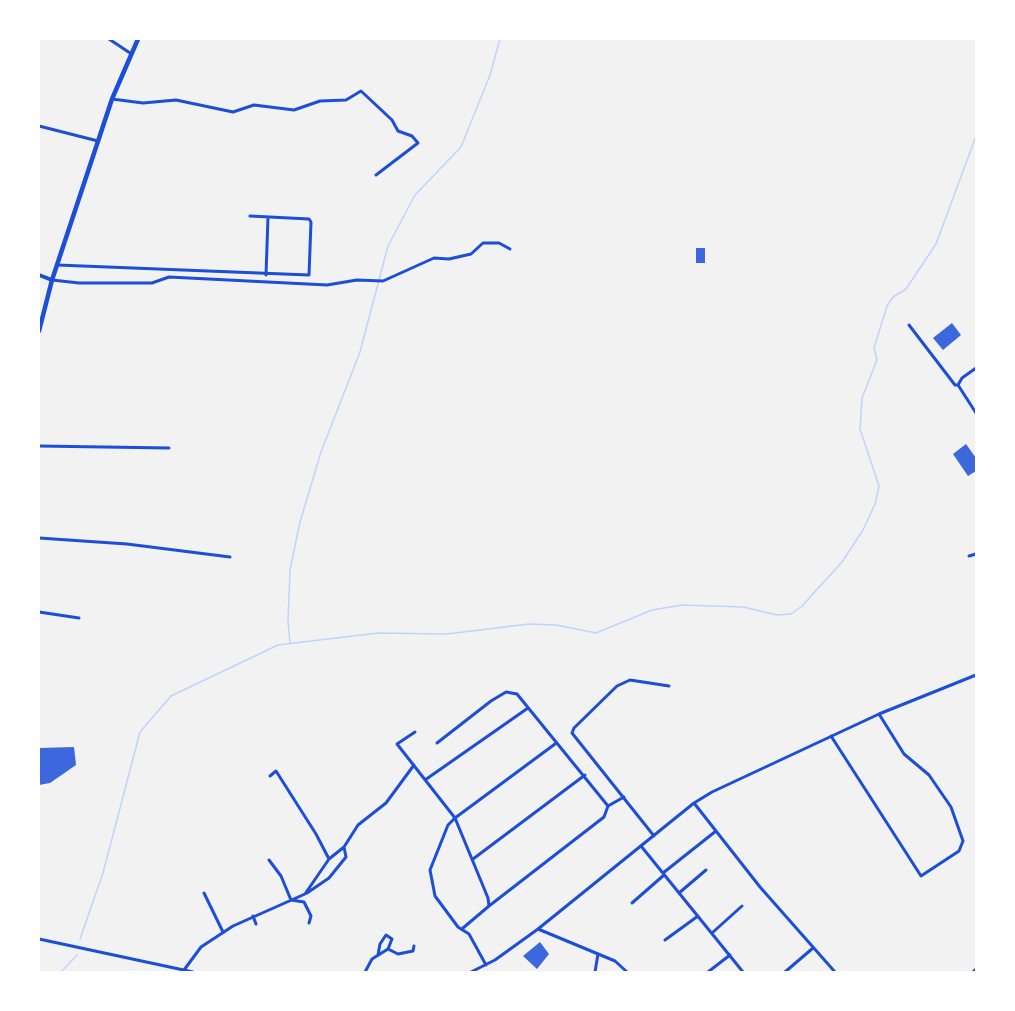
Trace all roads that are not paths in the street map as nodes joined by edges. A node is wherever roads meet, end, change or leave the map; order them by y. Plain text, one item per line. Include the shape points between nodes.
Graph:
1 (109, 39) edge
2 (138, 39) edge
3 (130, 53) junction
4 (112, 99) junction
5 (39, 126) edge
6 (98, 141) junction
7 (376, 175) dead end
8 (250, 216) dead end
9 (268, 217) junction
10 (510, 249) dead end
11 (57, 265) junction
12 (266, 274) junction
13 (39, 276) edge
14 (52, 280) junction
15 (909, 325) dead end
16 (39, 331) edge
17 (976, 368) edge
18 (958, 385) junction
19 (976, 413) edge
20 (39, 446) edge
21 (169, 448) dead end
22 (39, 538) edge
23 (976, 554) edge
24 (969, 556) dead end
25 (230, 557) dead end
26 (39, 612) edge
27 (79, 618) dead end
28 (976, 675) edge
29 (669, 686) dead end
30 (528, 708) junction
31 (879, 714) junction
32 (415, 732) dead end
33 (831, 736) junction
34 (437, 743) dead end
35 (555, 744) junction
36 (414, 765) junction
37 (270, 776) dead end
38 (585, 776) junction
39 (425, 780) junction
40 (624, 797) junction
41 (693, 804) junction
42 (608, 806) junction
43 (455, 818) junction
44 (716, 831) junction
45 (654, 836) junction
46 (641, 846) junction
47 (344, 848) junction
48 (329, 859) junction
49 (473, 859) junction
50 (269, 860) dead end
51 (706, 870) dead end
52 (664, 874) junction
53 (679, 892) junction
54 (204, 893) dead end
55 (305, 894) junction
56 (291, 900) junction
57 (632, 903) dead end
58 (489, 906) junction
59 (742, 906) dead end
60 (253, 916) junction
61 (698, 916) junction
62 (309, 923) dead end
63 (256, 924) dead end
64 (463, 928) junction
65 (538, 929) junction
66 (223, 932) junction
67 (712, 933) junction
68 (39, 939) edge
69 (665, 940) dead end
70 (414, 946) dead end
71 (813, 948) junction
72 (388, 949) junction
73 (598, 954) junction
74 (378, 955) junction
75 (730, 955) junction
76 (486, 965) junction
77 (184, 970) junction
78 (193, 972) edge
79 (365, 972) edge
80 (471, 972) edge
81 (595, 972) edge
82 (627, 972) edge
83 (708, 972) edge
84 (743, 972) edge
85 (785, 972) edge
86 (835, 972) edge

1 - 3 street
2 - 3 main road
3 - 4 main road
4 - 6 main road
4 - 7 street via 143,103 176,100 233,112 254,105 294,110 320,101 346,100 361,91 392,120 398,131 418,143
5 - 6 street
6 - 11 main road
8 - 9 street
9 - 12 street
9 - 12 street via 311,222 309,275
10 - 14 street via 499,243 483,243 462,258 434,258 383,281 327,285 169,277 152,283
11 - 12 street
11 - 14 main road
13 - 14 street
14 - 16 main road
15 - 18 street
17 - 18 street
18 - 19 street
20 - 21 street
22 - 25 street
23 - 24 street
26 - 27 street
28 - 31 street
29 - 40 street via 630,680 616,686 574,728 573,737 578,744
30 - 34 street via 517,694 506,692
30 - 35 street
30 - 39 street
31 - 33 street
31 - 33 street via 904,754 929,775 945,798 956,816 963,841 959,851 921,876
32 - 36 street via 397,744
33 - 41 street via 734,780
35 - 38 street
35 - 43 street
36 - 39 street
36 - 47 street via 388,801 357,826
37 - 48 street via 276,771
38 - 42 street
38 - 49 street
39 - 43 street
40 - 42 street
40 - 45 street
41 - 44 street
41 - 45 street
42 - 58 street via 604,817
43 - 49 street
43 - 64 street via 448,825 429,875 439,902
44 - 52 street
44 - 71 street
45 - 46 street
46 - 52 street
46 - 65 street
47 - 48 street
47 - 55 street via 346,857 329,878
48 - 55 street
49 - 58 street
50 - 56 street
51 - 53 street
52 - 53 street
52 - 57 street
53 - 61 street
54 - 66 street
55 - 56 street
56 - 60 street
56 - 62 street via 304,902 311,916
58 - 64 street
59 - 67 street
60 - 63 street
60 - 66 street
61 - 67 street
61 - 69 street
64 - 76 street
65 - 73 street
65 - 76 street
66 - 77 street via 201,947
67 - 75 street
68 - 77 street
70 - 72 street via 413,951 398,954
71 - 85 street
71 - 86 street
72 - 74 street
72 - 74 street via 392,939 386,935
73 - 81 street
73 - 82 street via 617,962
74 - 79 street
75 - 83 street
75 - 84 street
76 - 80 street
77 - 78 street

